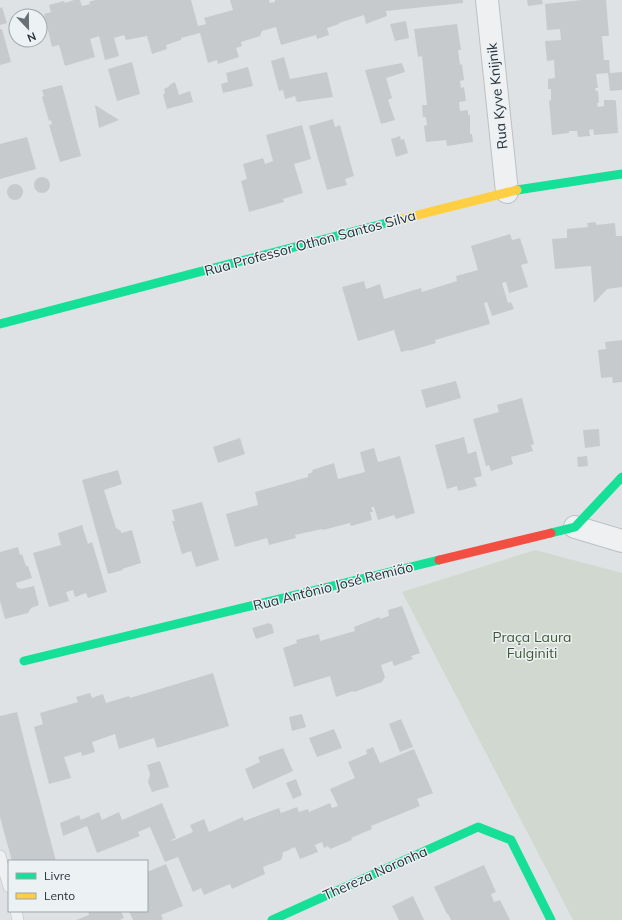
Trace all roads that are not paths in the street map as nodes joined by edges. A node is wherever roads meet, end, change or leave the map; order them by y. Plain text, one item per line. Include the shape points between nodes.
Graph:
1 (487, 0) edge
2 (622, 174) edge
3 (507, 192) junction
4 (0, 324) edge
5 (622, 477) edge
6 (575, 526) junction
7 (622, 541) edge
8 (24, 662) dead end
9 (0, 856) edge
10 (8, 884) edge
11 (272, 920) edge
12 (551, 920) edge

1 - 3 street, Rua Kyve Knijnik
2 - 3 street, Rua Professor Othon Santos Silva
3 - 4 street, Rua Professor Othon Santos Silva
5 - 6 street
6 - 7 street
6 - 8 street, Rua Antônio José Remião
9 - 10 lane
11 - 12 street, Thereza Noronha via 478,826 510,840

